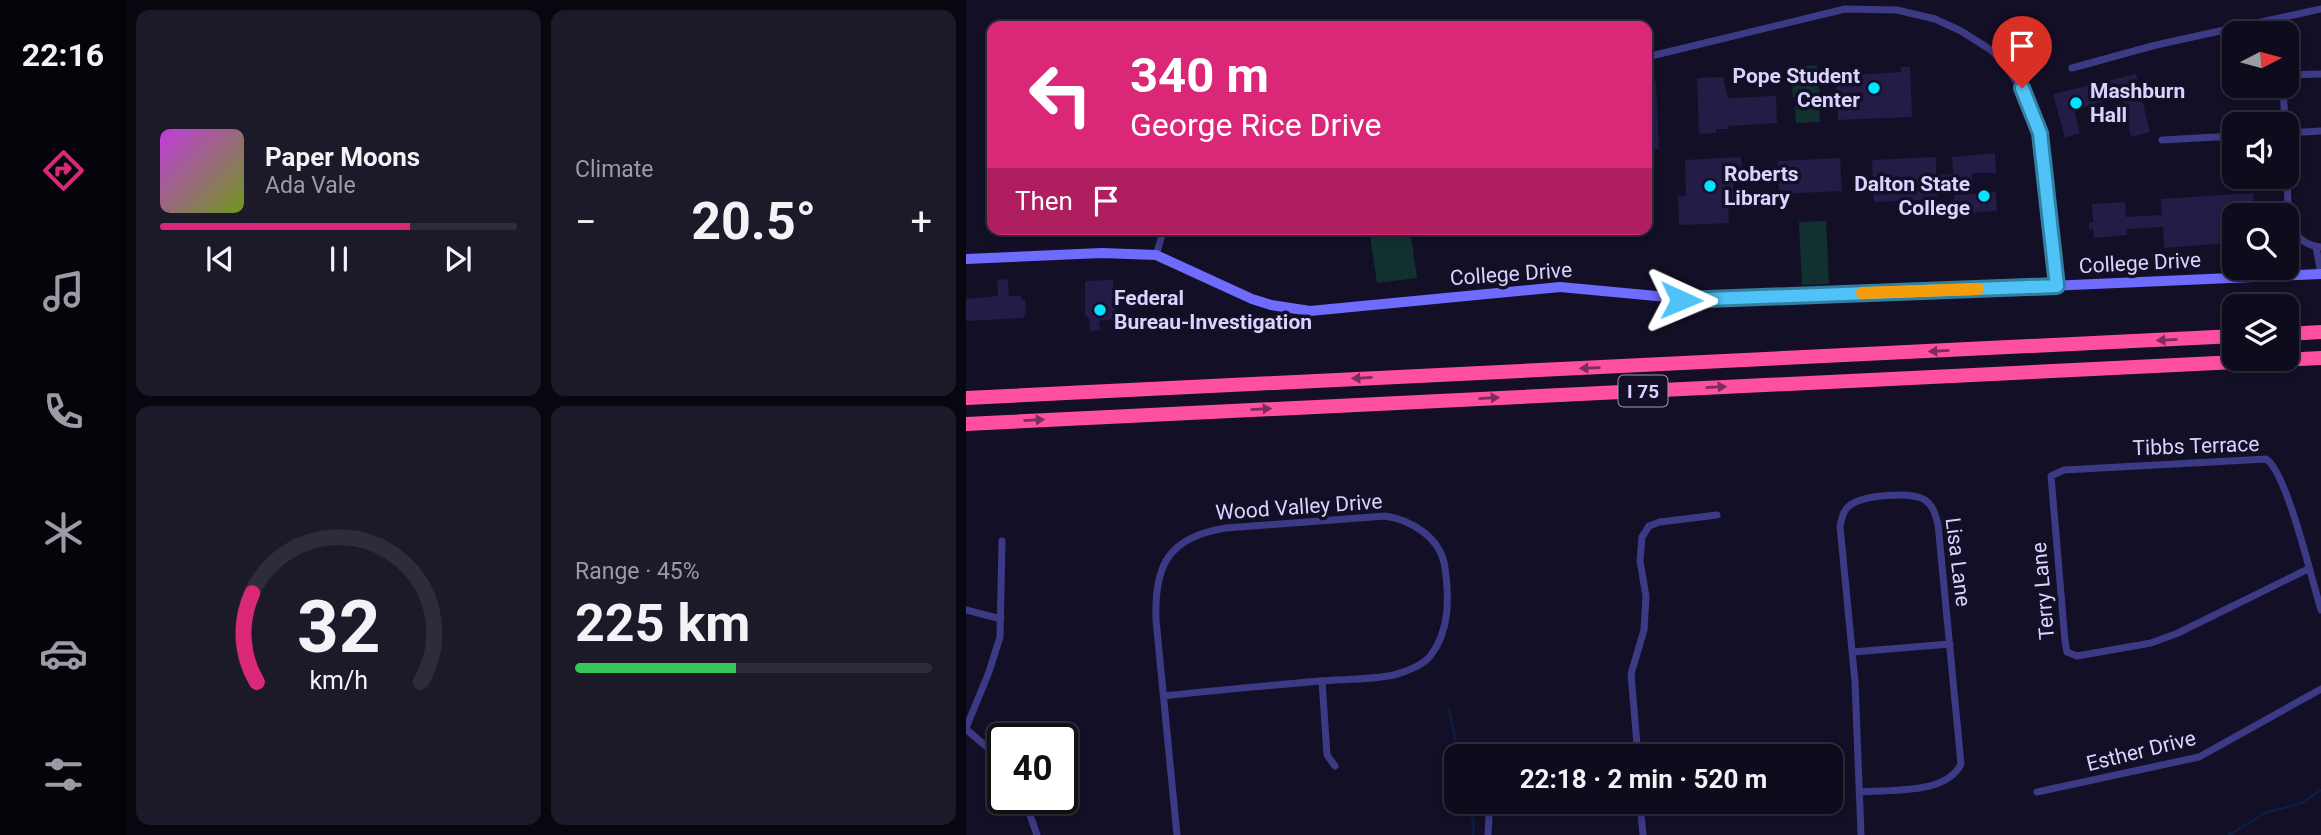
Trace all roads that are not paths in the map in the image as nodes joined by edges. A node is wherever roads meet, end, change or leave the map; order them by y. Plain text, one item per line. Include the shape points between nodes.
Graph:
1 (2321, 9) edge
2 (1652, 56) edge
3 (2072, 68) dead end
4 (2321, 74) edge
5 (2300, 75) edge
6 (2321, 131) edge
7 (2299, 132) edge
8 (2222, 137) edge
9 (2162, 140) dead end
10 (2289, 189) edge
11 (1162, 235) edge
12 (2318, 247) edge
13 (1156, 255) junction
14 (966, 259) edge
15 (2321, 274) edge
16 (2057, 286) junction
17 (2321, 332) edge
18 (2299, 333) edge
19 (2222, 338) edge
20 (2321, 358) edge
21 (966, 398) edge
22 (966, 424) edge
23 (2051, 476) joint
24 (1717, 515) dead end
25 (1002, 541) dead end
26 (2308, 569) junction
27 (966, 610) edge
28 (2321, 610) edge
29 (1001, 619) junction
30 (1950, 644) junction
31 (1853, 652) junction
32 (1322, 681) junction
33 (2321, 689) edge
34 (1164, 696) junction
35 (966, 728) edge
36 (1637, 744) edge
37 (987, 747) edge
38 (1335, 766) dead end
39 (1860, 792) junction
40 (2037, 792) dead end
41 (1030, 814) edge
42 (1641, 814) edge
43 (1489, 817) dead end
44 (1037, 835) edge
45 (1177, 835) edge
46 (1488, 835) edge
47 (1643, 835) edge
48 (1861, 835) edge

1 - 3 street
2 - 16 street via 1845,9 1897,10 1961,31 2004,63 2031,103 2040,133
4 - 5 street
6 - 7 street
8 - 9 street
10 - 12 street via 2296,237
11 - 13 street
12 - 15 street
13 - 14 street, College Drive
13 - 16 street, College Drive via 1252,299 1310,311 1560,287 1710,301
15 - 16 street, College Drive
17 - 18 highway
19 -> 21 highway, I 75
22 -> 20 highway, I 75
23 - 26 street, Tibbs Terrace via 2064,470 2266,459 2278,472
23 - 26 street, Terry Lane via 2067,652 2077,656 2151,643 2178,633
24 - 36 street via 1660,522 1649,526 1642,537 1644,630 1631,674
25 - 29 street
26 - 28 street, Tibbs Terrace
27 - 29 street
29 - 35 street via 989,672
30 - 31 street
30 - 31 street, Lisa Lane via 1933,507 1913,495 1874,497 1847,507 1840,526
30 - 39 street, Lisa Lane via 1961,764 1955,775 1938,784
31 - 39 street, Lisa Lane
32 - 34 street, Wood Valley Drive
32 - 34 street, Wood Valley Drive via 1396,675 1430,657 1445,626 1447,586 1438,549 1418,526 1385,516 1357,517 1226,527 1184,540 1158,576 1155,593
32 - 38 street via 1327,755
33 - 40 street, Esther Drive via 2199,757
34 - 45 street, Wood Valley Drive
35 - 37 street
39 - 48 street, Lisa Lane
41 - 44 street
42 - 47 street
43 - 46 street

